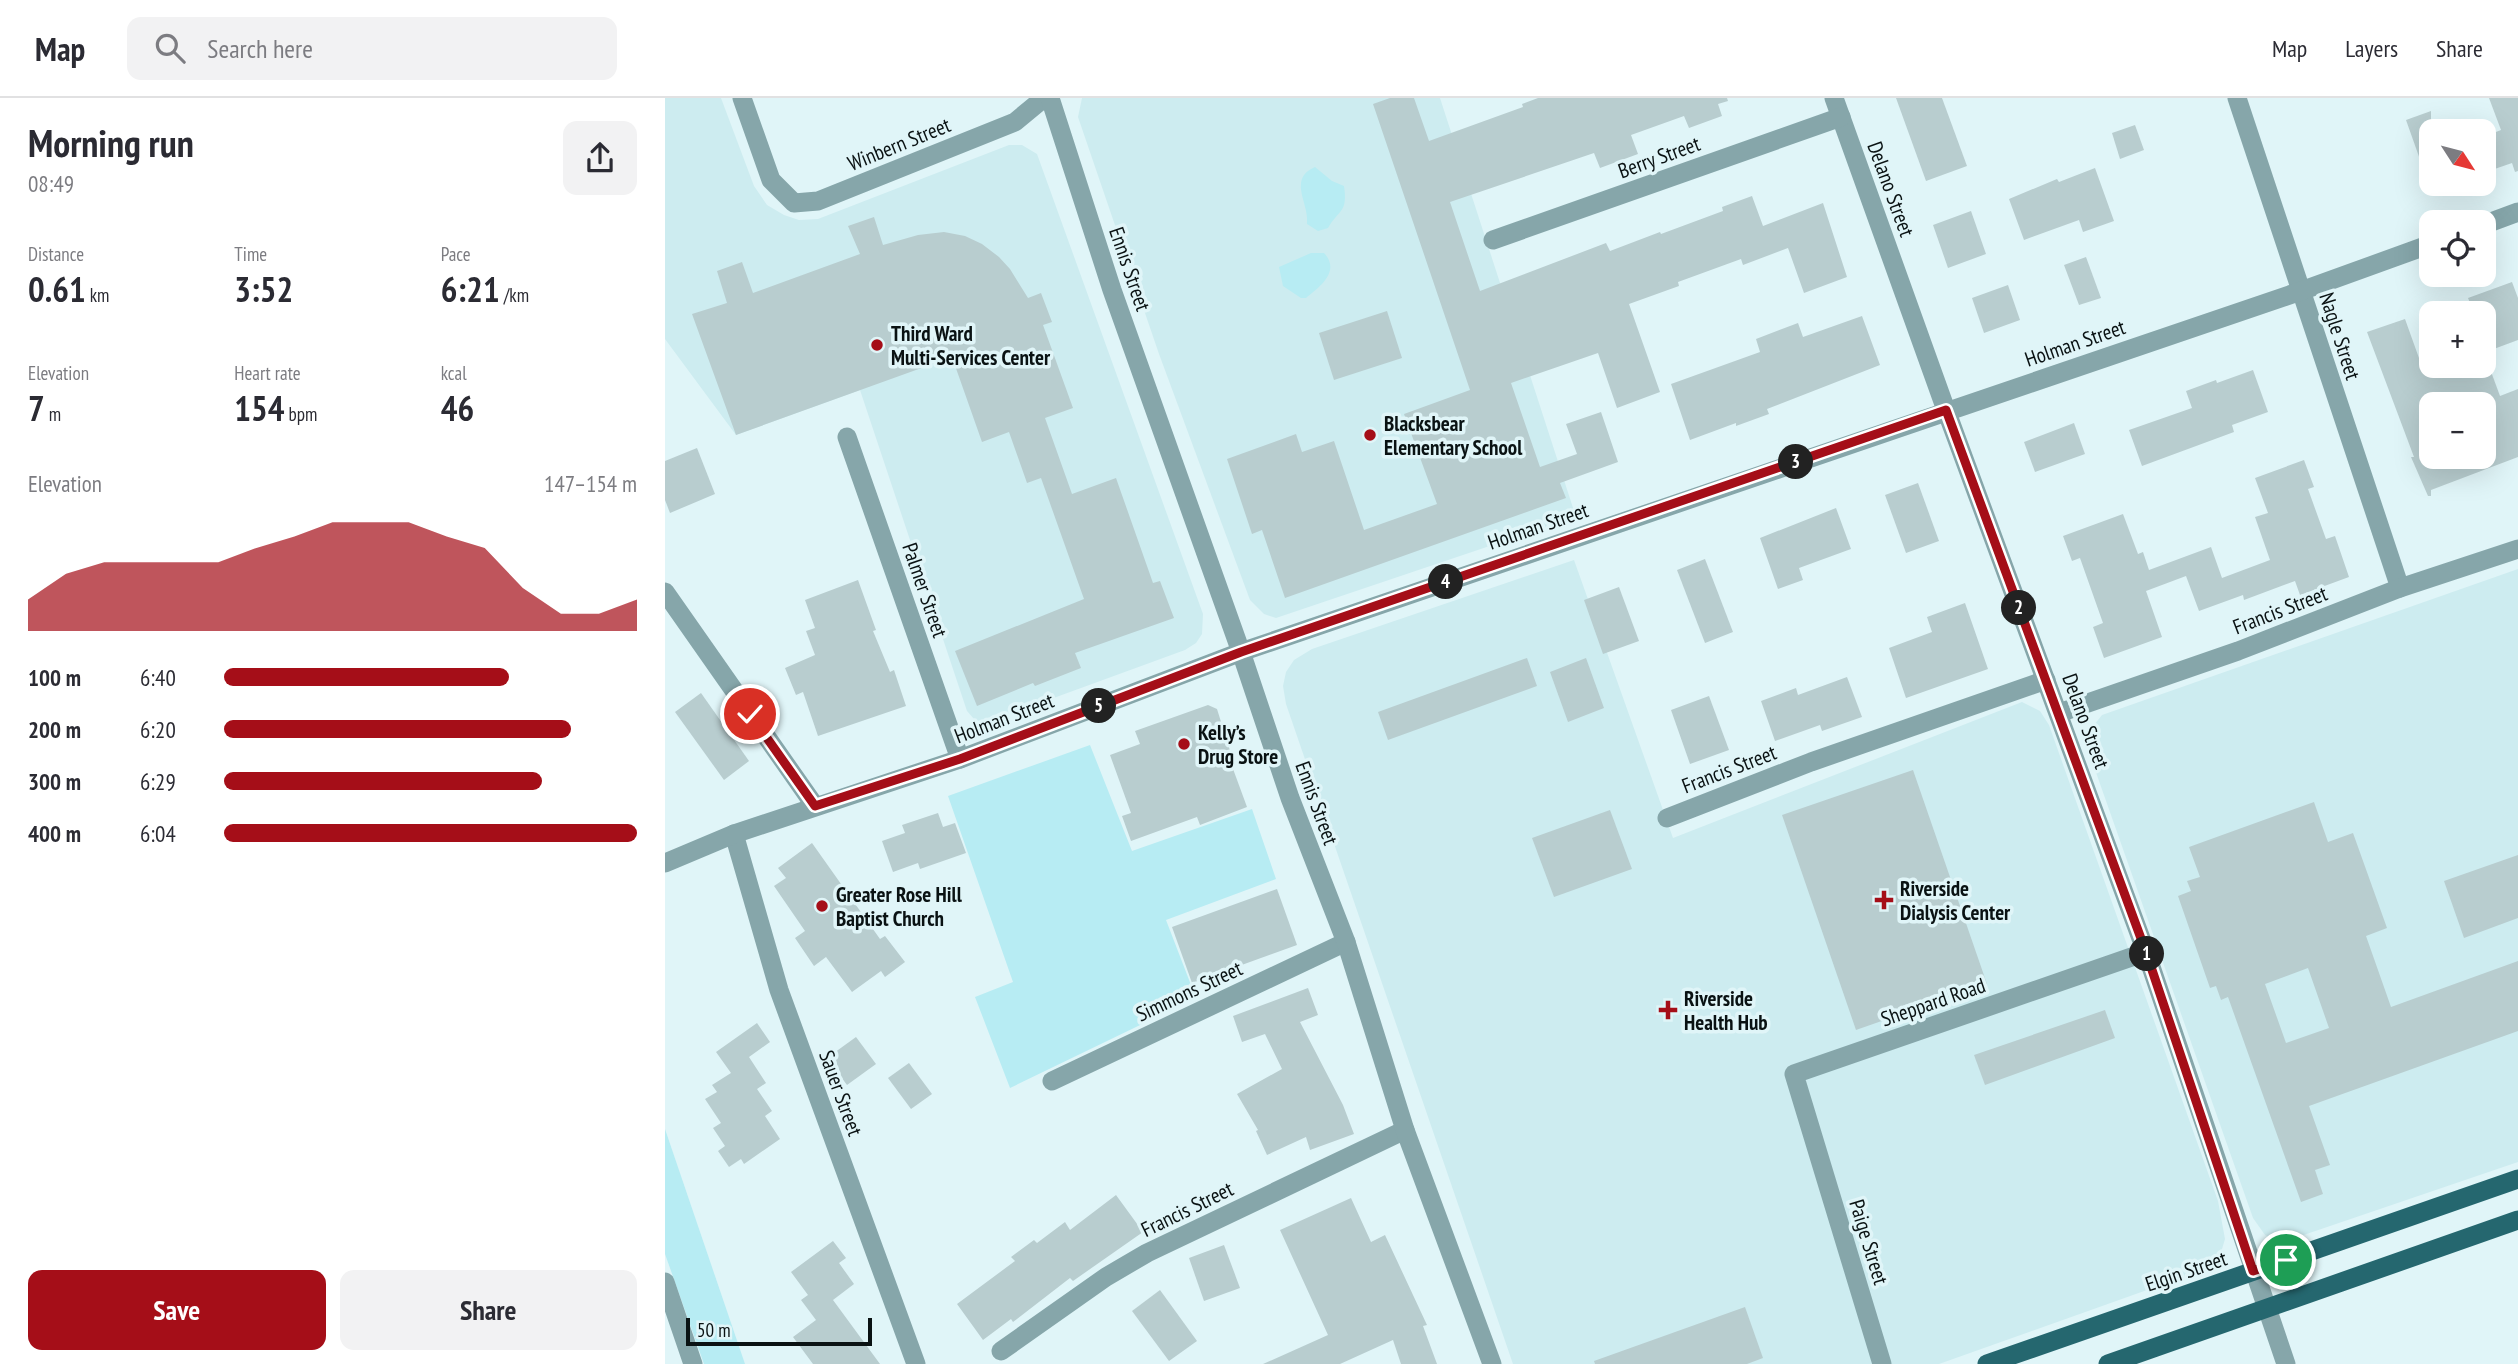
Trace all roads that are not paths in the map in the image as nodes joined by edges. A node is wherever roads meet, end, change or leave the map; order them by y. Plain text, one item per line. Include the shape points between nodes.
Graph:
1 (741, 98) edge
2 (1044, 98) edge
3 (1050, 98) edge
4 (1834, 98) edge
5 (2237, 98) edge
6 (1840, 117) junction
7 (2518, 212) edge
8 (2496, 220) edge
9 (1493, 240) dead end
10 (2419, 248) edge
11 (2301, 291) junction
12 (1946, 410) junction
13 (847, 437) dead end
14 (2518, 549) edge
15 (2400, 588) junction
16 (665, 592) edge
17 (1241, 652) junction
18 (2046, 680) junction
19 (2059, 713) junction
20 (960, 759) junction
21 (815, 806) junction
22 (1667, 818) dead end
23 (734, 834) junction
24 (665, 863) edge
25 (1346, 942) junction
26 (2146, 952) junction
27 (1052, 1081) dead end
28 (1405, 1130) junction
29 (1812, 1134) joint
30 (2518, 1179) edge
31 (2518, 1220) edge
32 (2253, 1271) junction
33 (665, 1282) edge
34 (2267, 1309) junction
35 (670, 1312) edge
36 (1001, 1351) dead end
37 (693, 1364) edge
38 (916, 1364) edge
39 (1492, 1364) edge
40 (1882, 1364) edge
41 (1987, 1364) edge
42 (2108, 1364) edge
43 (2286, 1364) edge

1 - 2 street, Winbern Street via 771,180 794,203 818,201 1015,122
3 - 17 street, Ennis Street via 1112,290
4 - 6 street, Delano Street
5 - 11 street, Nagle Street
6 - 9 street, Berry Street
6 - 12 street, Delano Street
7 - 8 street
10 - 11 street, Holman Street
11 - 12 street, Holman Street
11 - 15 street, Nagle Street
12 - 17 street, Holman Street
12 - 18 street, Delano Street
13 - 20 street, Palmer Street
14 - 15 street, Francis Street
15 - 19 street, Francis Street
16 - 21 street
17 - 20 street, Holman Street
17 - 25 street, Ennis Street via 1290,798
18 - 19 street, Delano Street
18 - 22 street, Francis Street
19 - 26 street, Delano Street
20 - 21 street, Holman Street
21 - 23 street, Holman Street
23 - 24 street, Holman Street
23 - 38 street, Sauer Street via 779,990
25 - 27 street, Simmons Street
25 - 28 street, Ennis Street
26 - 29 street, Sheppard Road via 1794,1074
26 - 32 street, Delano Street
28 - 36 street, Francis Street via 1147,1253
28 - 39 street, Ennis Street
29 - 40 street, Paige Street
30 - 32 main road, Elgin Street
31 - 34 main road
32 - 34 street, Delano Street
32 - 41 main road, Elgin Street
33 - 35 street
34 - 42 main road
34 - 43 street, Delano Street
35 - 37 street

